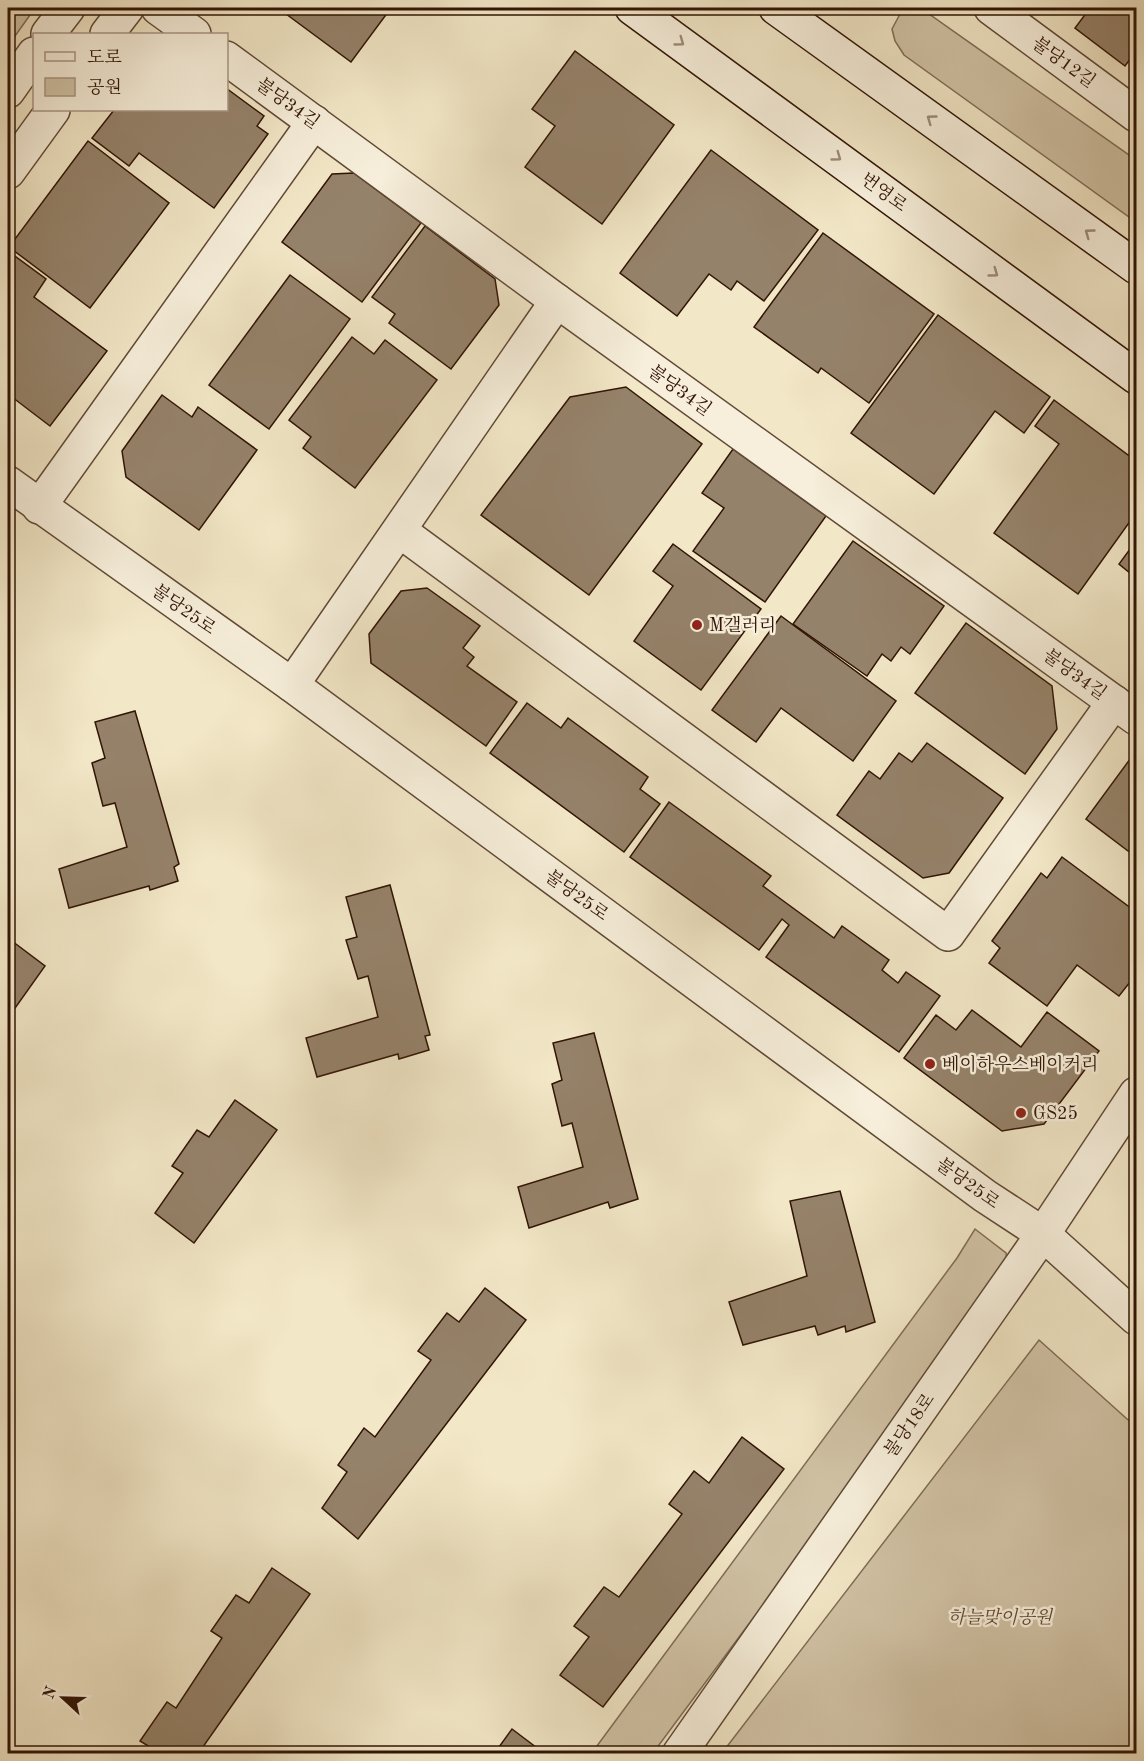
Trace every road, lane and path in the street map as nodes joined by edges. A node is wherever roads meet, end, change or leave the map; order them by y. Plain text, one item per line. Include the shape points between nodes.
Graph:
1 (68, 8) edge
2 (127, 8) edge
3 (158, 8) edge
4 (632, 8) edge
5 (776, 8) edge
6 (991, 8) edge
7 (49, 33) edge
8 (108, 33) edge
9 (193, 33) edge
10 (33, 55) edge
11 (228, 59) edge
12 (8, 91) edge
13 (1135, 110) edge
14 (52, 111) edge
15 (314, 122) junction
16 (8, 172) edge
17 (1137, 267) edge
18 (557, 301) junction
19 (1137, 377) edge
20 (8, 483) edge
21 (39, 507) junction
22 (400, 531) junction
23 (292, 685) junction
24 (1125, 710) edge
25 (1137, 1094) edge
26 (1043, 1234) junction
27 (1137, 1318) edge
28 (679, 1754) edge

1 - 7 street
2 - 8 street
3 - 9 street
4 -> 19 street, 번영로
17 -> 5 street
6 - 13 street, 불당12길
10 - 12 street
11 - 15 street, 불당34길
14 - 16 street
15 - 18 street, 불당34길
15 - 21 street
18 - 22 street
18 - 24 street, 불당34길
20 - 21 street, 불당25로
21 - 23 street, 불당25로
22 - 23 street
22 - 24 street via 948,934
23 - 26 street, 불당25로 via 985,1196
25 - 26 street, 불당18로
26 - 27 street, 불당25로
26 - 28 street, 불당18로

